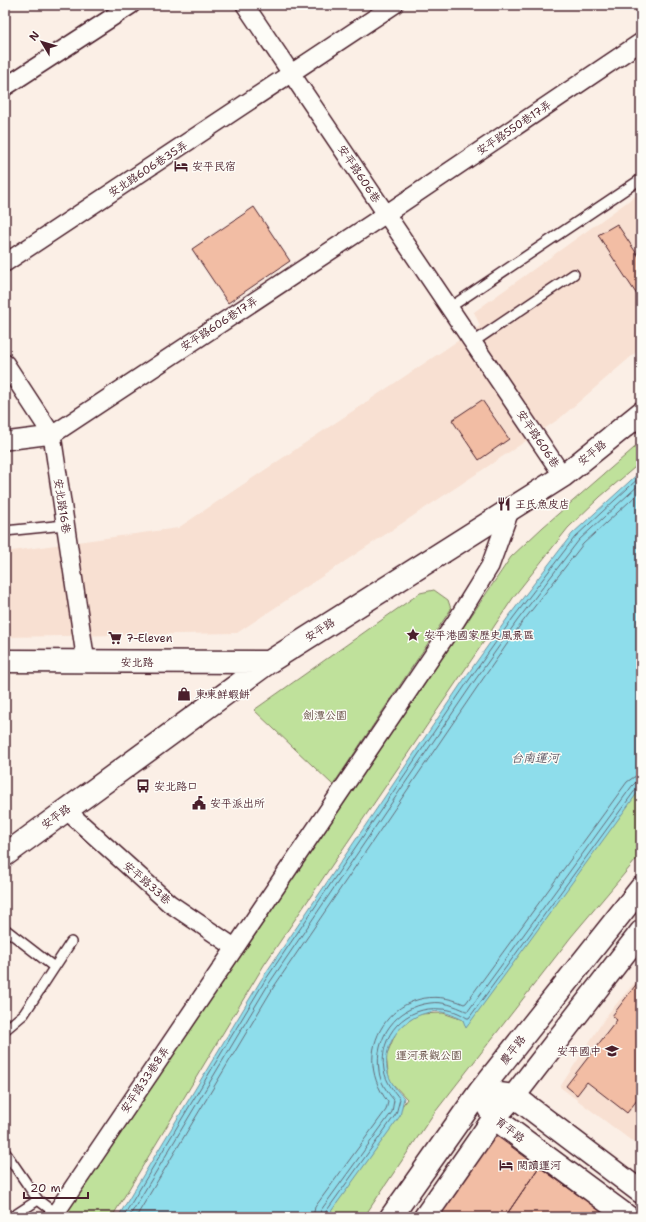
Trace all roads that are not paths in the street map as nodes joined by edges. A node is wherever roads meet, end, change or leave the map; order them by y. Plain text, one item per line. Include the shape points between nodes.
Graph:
1 (131, 5) edge
2 (245, 5) edge
3 (394, 5) edge
4 (641, 42) edge
5 (292, 74) junction
6 (5, 87) edge
7 (641, 179) edge
8 (386, 214) junction
9 (5, 263) edge
10 (574, 274) dead end
11 (449, 308) junction
12 (472, 343) junction
13 (5, 363) edge
14 (641, 413) edge
15 (52, 435) junction
16 (5, 441) edge
17 (563, 476) junction
18 (511, 508) junction
19 (66, 525) junction
20 (5, 531) edge
21 (5, 661) edge
22 (86, 662) junction
23 (269, 662) junction
24 (66, 810) junction
25 (5, 855) edge
26 (641, 888) edge
27 (5, 929) edge
28 (641, 932) edge
29 (70, 942) dead end
30 (234, 948) junction
31 (54, 967) junction
32 (5, 1030) edge
33 (480, 1091) junction
34 (514, 1096) junction
35 (494, 1118) junction
36 (5, 1152) edge
37 (641, 1192) edge
38 (38, 1200) junction
39 (54, 1215) edge
40 (12, 1217) edge
41 (391, 1217) edge
42 (425, 1217) edge
43 (628, 1217) edge

1 - 6 street
2 - 5 street, 安平路606巷
3 - 5 street, 安北路606巷35弄
4 - 8 street, 安平路550巷17弄
5 - 8 street, 安平路606巷
5 - 9 street, 安北路606巷35弄
7 - 11 lane
8 - 11 street, 安平路606巷
8 - 15 street, 安平路606巷17弄
10 - 12 lane
11 - 12 street, 安平路606巷
12 - 17 street, 安平路606巷
13 - 15 street, 安北路16巷
14 - 17 street, 安平路
15 - 16 street
15 - 19 street, 安北路16巷
17 - 18 street, 安平路
18 - 23 street, 安平路
18 - 30 street, 安平路33巷8弄 via 490,566 456,621
19 - 20 lane
19 - 22 street, 安北路16巷
21 - 22 street, 安北路
22 - 23 street, 安北路
23 - 24 street, 安平路
24 - 25 street, 安平路
24 - 30 street, 安平路33巷 via 169,903
26 - 33 street, 慶平路
27 - 31 lane
28 - 34 street
29 - 31 lane
30 - 39 street, 安平路33巷8弄
31 - 32 lane via 24,1014
33 - 34 street
33 - 35 street, 育平路
33 - 41 street, 慶平路
34 - 35 street
34 - 37 street
35 - 42 street
35 - 43 street, 育平路
36 - 38 lane
38 - 39 lane
38 - 40 lane

